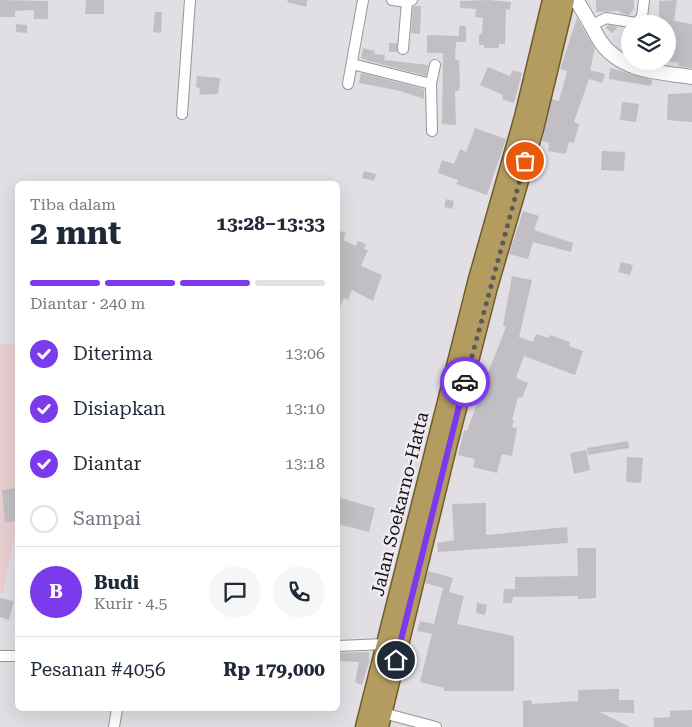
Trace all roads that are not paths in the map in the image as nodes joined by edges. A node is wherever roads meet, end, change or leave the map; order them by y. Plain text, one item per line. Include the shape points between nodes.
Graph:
1 (190, 0) edge
2 (364, 0) edge
3 (392, 0) edge
4 (552, 0) edge
5 (566, 0) edge
6 (576, 0) edge
7 (644, 0) edge
8 (409, 1) edge
9 (592, 26) junction
10 (403, 49) dead end
11 (352, 64) junction
12 (435, 65) dead end
13 (692, 77) edge
14 (348, 84) dead end
15 (431, 84) junction
16 (182, 114) dead end
17 (432, 131) dead end
18 (385, 644) junction
19 (340, 646) edge
20 (0, 656) edge
21 (15, 656) edge
22 (117, 711) edge
23 (382, 720) edge
24 (114, 727) edge
25 (364, 727) edge
26 (436, 727) edge

1 - 16 street
2 - 11 street
3 - 8 street
4 - 18 highway, Jalan Soekarno-Hatta via 477,279
5 - 23 highway, Jalan Soekarno-Hatta via 534,129 489,287
6 - 9 main road
7 - 9 street via 642,17 636,23 606,18
8 - 10 street
9 - 13 main road via 602,43 630,66
11 - 14 street
11 - 15 street
12 - 15 street
15 - 17 street
18 - 19 street
18 - 25 highway, Jalan Soekarno-Hatta
20 - 21 street
22 - 24 street
23 - 26 street

